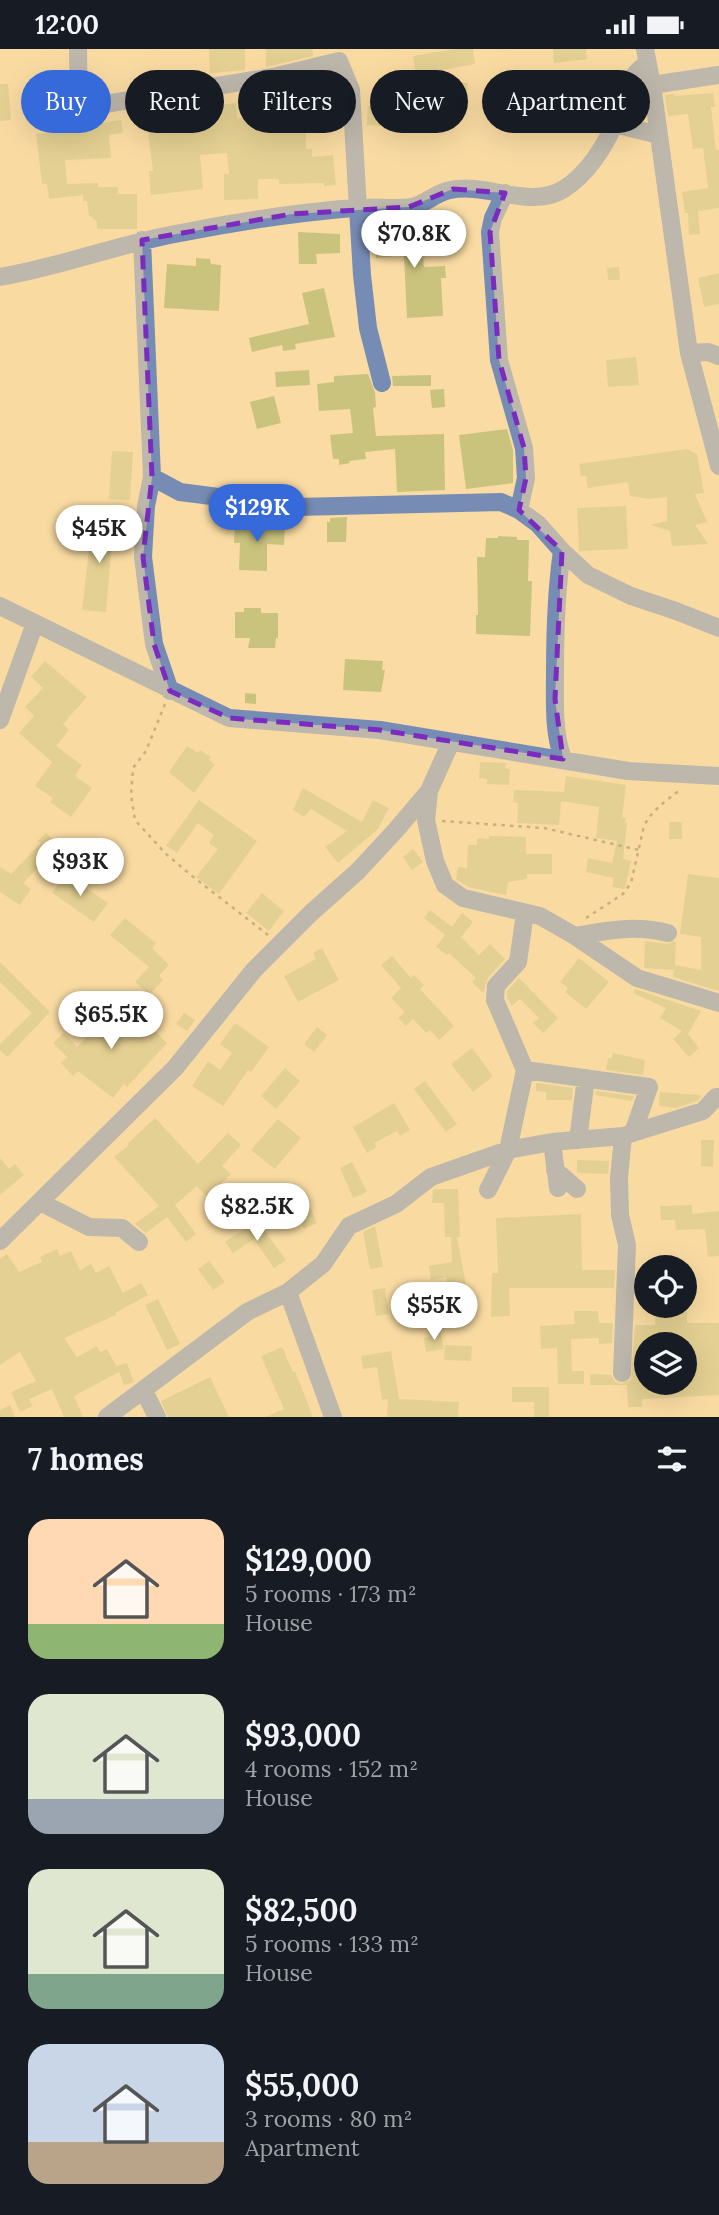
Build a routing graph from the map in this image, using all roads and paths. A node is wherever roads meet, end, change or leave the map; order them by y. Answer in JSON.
{"nodes":[{"id":1,"x":78,"y":49,"type":"edge"},
{"id":2,"x":646,"y":56,"type":"edge"},
{"id":3,"x":719,"y":75,"type":"edge"},
{"id":4,"x":652,"y":85,"type":"junction"},
{"id":5,"x":610,"y":133,"type":"edge"},
{"id":6,"x":650,"y":133,"type":"edge"},
{"id":7,"x":659,"y":135,"type":"junction"},
{"id":8,"x":505,"y":193,"type":"junction"},
{"id":9,"x":357,"y":207,"type":"junction"},
{"id":10,"x":142,"y":240,"type":"junction"},
{"id":11,"x":0,"y":277,"type":"edge"},
{"id":12,"x":690,"y":353,"type":"junction"},
{"id":13,"x":719,"y":356,"type":"edge"},
{"id":14,"x":382,"y":383,"type":"dead end"},
{"id":15,"x":719,"y":466,"type":"edge"},
{"id":16,"x":152,"y":477,"type":"junction"},
{"id":17,"x":519,"y":510,"type":"junction"},
{"id":18,"x":562,"y":551,"type":"junction"},
{"id":19,"x":0,"y":606,"type":"edge"},
{"id":20,"x":33,"y":622,"type":"junction"},
{"id":21,"x":719,"y":628,"type":"edge"},
{"id":22,"x":170,"y":691,"type":"junction"},
{"id":23,"x":0,"y":720,"type":"edge"},
{"id":24,"x":451,"y":742,"type":"junction"},
{"id":25,"x":563,"y":759,"type":"junction"},
{"id":26,"x":700,"y":776,"type":"junction"},
{"id":27,"x":719,"y":776,"type":"edge"},
{"id":28,"x":429,"y":791,"type":"junction"},
{"id":29,"x":426,"y":820,"type":"junction"},
{"id":30,"x":639,"y":851,"type":"junction"},
{"id":31,"x":525,"y":913,"type":"junction"},
{"id":32,"x":668,"y":933,"type":"dead end"},
{"id":33,"x":571,"y":934,"type":"junction"},
{"id":34,"x":279,"y":944,"type":"junction"},
{"id":35,"x":719,"y":1003,"type":"edge"},
{"id":36,"x":526,"y":1070,"type":"junction"},
{"id":37,"x":586,"y":1078,"type":"junction"},
{"id":38,"x":719,"y":1097,"type":"edge"},
{"id":39,"x":645,"y":1100,"type":"junction"},
{"id":40,"x":676,"y":1118,"type":"junction"},
{"id":41,"x":628,"y":1134,"type":"junction"},
{"id":42,"x":578,"y":1140,"type":"junction"},
{"id":43,"x":552,"y":1142,"type":"junction"},
{"id":44,"x":508,"y":1150,"type":"junction"},
{"id":45,"x":555,"y":1170,"type":"junction"},
{"id":46,"x":558,"y":1188,"type":"dead end"},
{"id":47,"x":577,"y":1189,"type":"dead end"},
{"id":48,"x":488,"y":1190,"type":"dead end"},
{"id":49,"x":40,"y":1202,"type":"junction"},
{"id":50,"x":0,"y":1241,"type":"edge"},
{"id":51,"x":139,"y":1242,"type":"dead end"},
{"id":52,"x":288,"y":1292,"type":"junction"},
{"id":53,"x":622,"y":1373,"type":"dead end"},
{"id":54,"x":144,"y":1391,"type":"junction"},
{"id":55,"x":107,"y":1417,"type":"edge"},
{"id":56,"x":157,"y":1417,"type":"edge"},
{"id":57,"x":334,"y":1417,"type":"edge"}],
"edges":[{"from":1,"to":9,"type":"street"},
{"from":2,"to":4,"type":"street"},
{"from":3,"to":4,"type":"street"},
{"from":4,"to":7,"type":"street"},
{"from":5,"to":8,"type":"street"},
{"from":6,"to":7,"type":"street"},
{"from":7,"to":12,"type":"street"},
{"from":8,"to":9,"type":"street"},
{"from":8,"to":17,"type":"street"},
{"from":9,"to":10,"type":"street"},
{"from":9,"to":14,"type":"street"},
{"from":10,"to":11,"type":"street"},
{"from":10,"to":16,"type":"street"},
{"from":12,"to":13,"type":"street"},
{"from":12,"to":15,"type":"street"},
{"from":16,"to":17,"type":"street"},
{"from":16,"to":22,"type":"street"},
{"from":17,"to":18,"type":"street"},
{"from":18,"to":21,"type":"street"},
{"from":18,"to":25,"type":"street"},
{"from":19,"to":20,"type":"street"},
{"from":20,"to":22,"type":"street"},
{"from":20,"to":23,"type":"street"},
{"from":22,"to":24,"type":"street"},
{"from":22,"to":34,"type":"path"},
{"from":24,"to":25,"type":"street"},
{"from":24,"to":28,"type":"street"},
{"from":25,"to":26,"type":"street"},
{"from":26,"to":27,"type":"street"},
{"from":26,"to":30,"type":"path"},
{"from":28,"to":29,"type":"street"},
{"from":28,"to":34,"type":"street"},
{"from":29,"to":30,"type":"path"},
{"from":29,"to":31,"type":"street"},
{"from":30,"to":33,"type":"path"},
{"from":31,"to":33,"type":"street"},
{"from":31,"to":36,"type":"street"},
{"from":32,"to":33,"type":"street"},
{"from":33,"to":35,"type":"street"},
{"from":34,"to":49,"type":"street"},
{"from":36,"to":37,"type":"street"},
{"from":36,"to":44,"type":"street"},
{"from":37,"to":39,"type":"street"},
{"from":37,"to":42,"type":"street"},
{"from":38,"to":40,"type":"street"},
{"from":39,"to":40,"type":"street"},
{"from":39,"to":41,"type":"street"},
{"from":40,"to":41,"type":"street"},
{"from":41,"to":42,"type":"street"},
{"from":41,"to":53,"type":"street"},
{"from":42,"to":43,"type":"street"},
{"from":43,"to":44,"type":"street"},
{"from":43,"to":45,"type":"street"},
{"from":44,"to":48,"type":"street"},
{"from":44,"to":52,"type":"street"},
{"from":45,"to":46,"type":"street"},
{"from":45,"to":47,"type":"street"},
{"from":49,"to":50,"type":"street"},
{"from":49,"to":51,"type":"street"},
{"from":52,"to":54,"type":"street"},
{"from":52,"to":57,"type":"street"},
{"from":54,"to":55,"type":"street"},
{"from":54,"to":56,"type":"street"}]}
